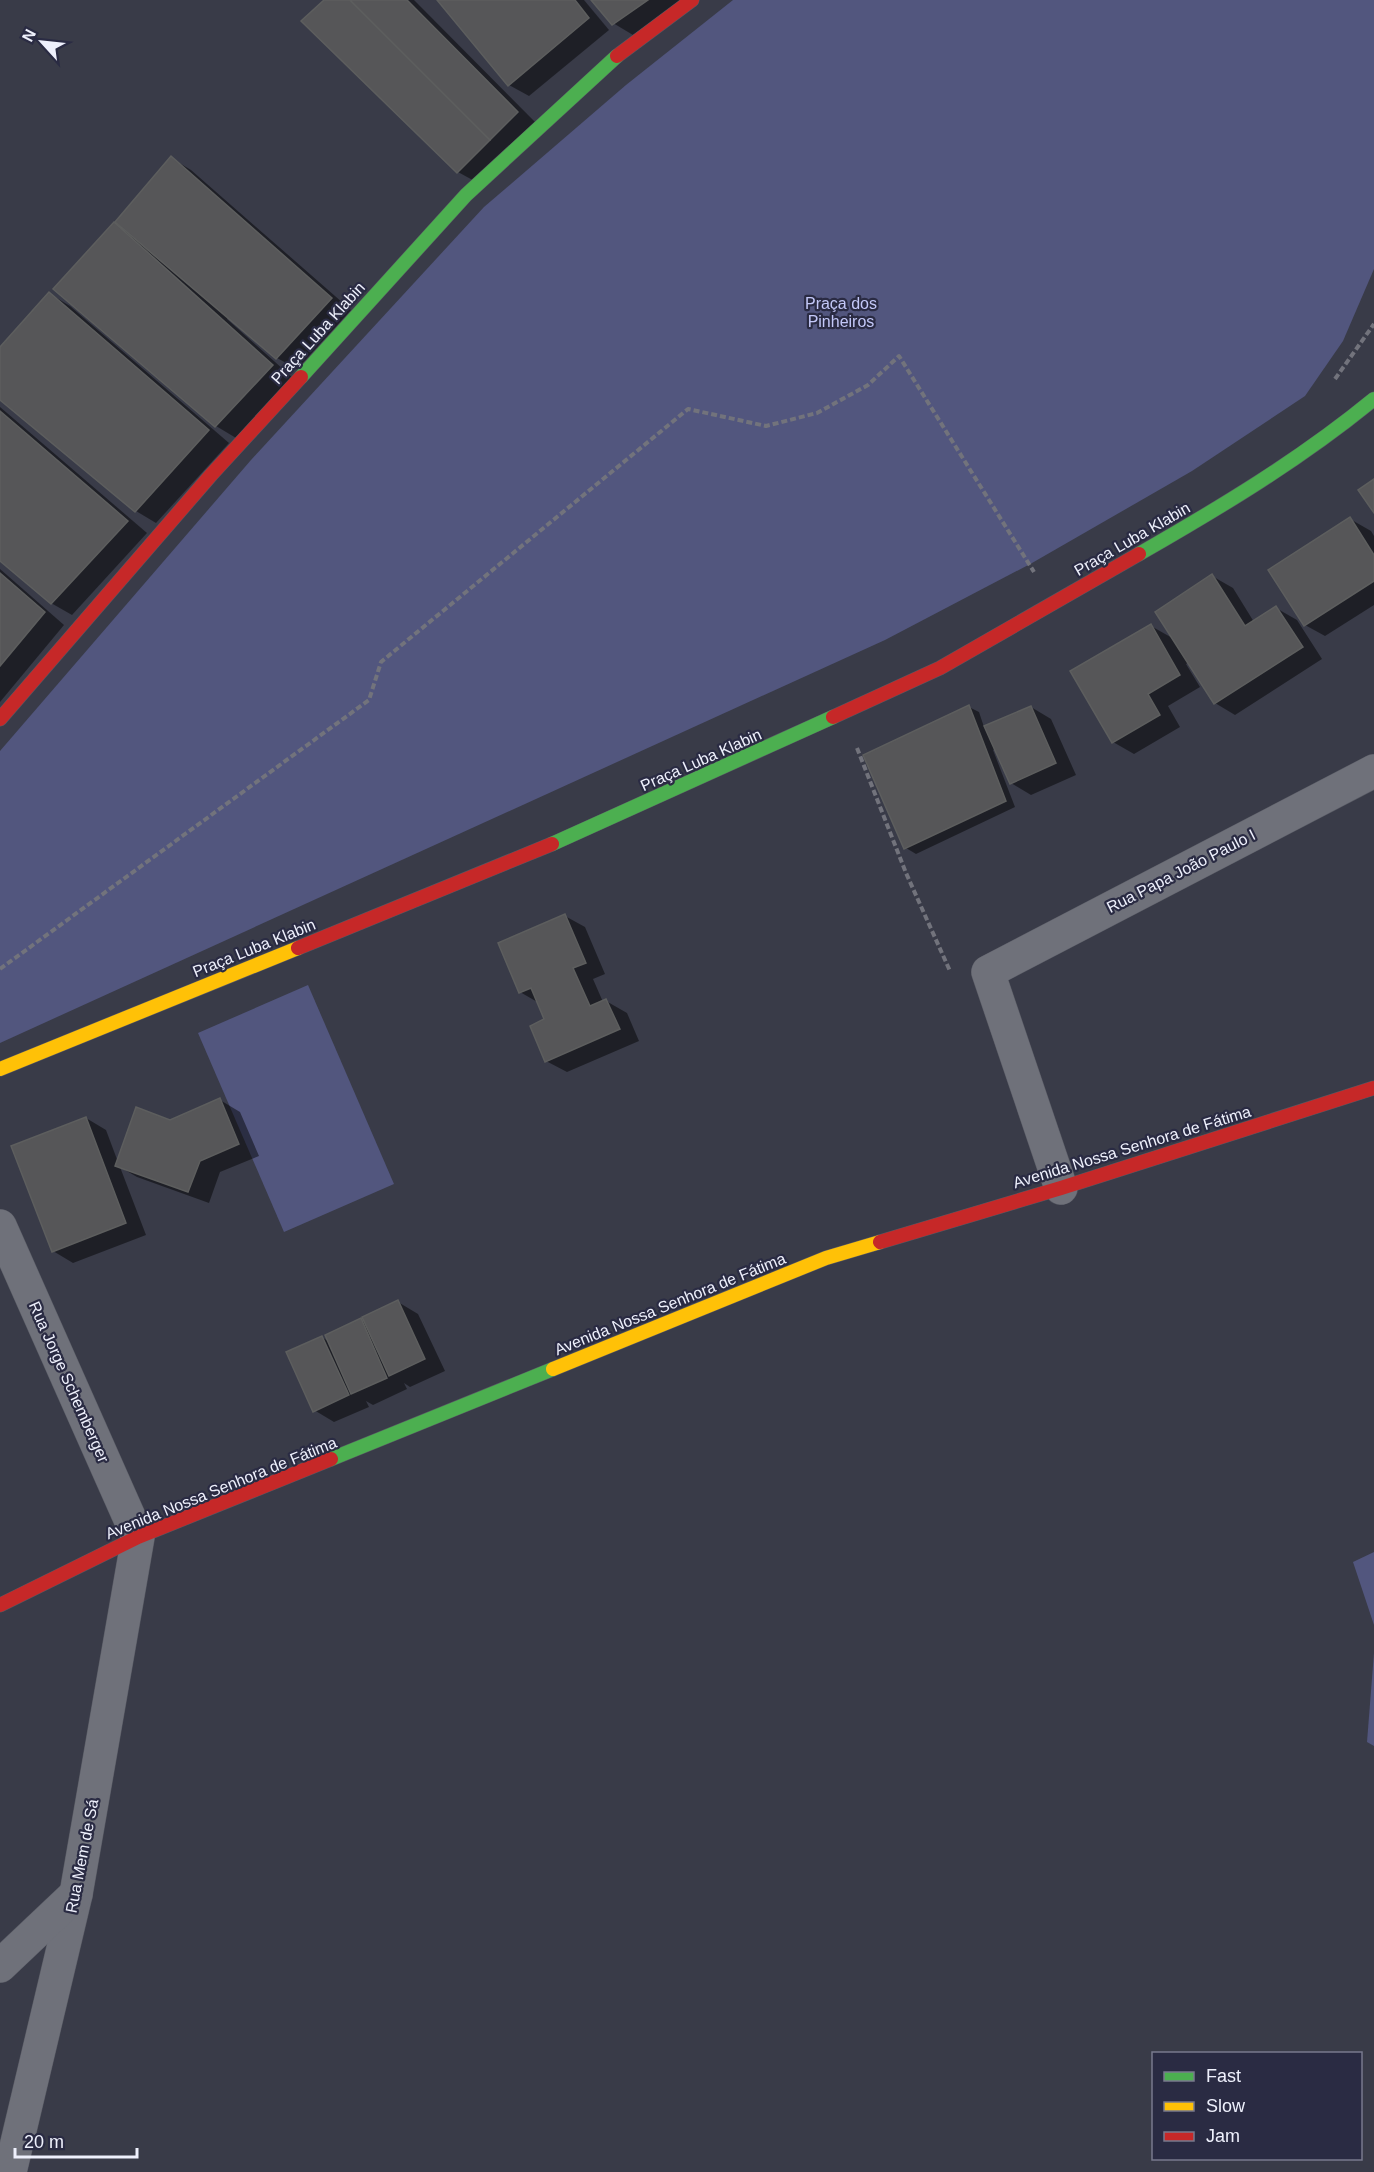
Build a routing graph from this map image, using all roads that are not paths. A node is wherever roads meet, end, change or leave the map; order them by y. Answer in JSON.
{"nodes":[{"id":1,"x":692,"y":0,"type":"edge"},
{"id":2,"x":1374,"y":399,"type":"edge"},
{"id":3,"x":0,"y":719,"type":"edge"},
{"id":4,"x":1374,"y":771,"type":"edge"},
{"id":5,"x":0,"y":1069,"type":"edge"},
{"id":6,"x":1374,"y":1088,"type":"edge"},
{"id":7,"x":1061,"y":1188,"type":"junction"},
{"id":8,"x":0,"y":1226,"type":"edge"},
{"id":9,"x":138,"y":1538,"type":"junction"},
{"id":10,"x":0,"y":1605,"type":"edge"},
{"id":11,"x":76,"y":1894,"type":"junction"},
{"id":12,"x":0,"y":1966,"type":"edge"},
{"id":13,"x":10,"y":2172,"type":"edge"}],
"edges":[{"from":1,"to":3,"type":"main road","name":"Praça Luba Klabin"},
{"from":2,"to":5,"type":"main road","name":"Praça Luba Klabin"},
{"from":4,"to":7,"type":"street","name":"Rua Papa João Paulo I"},
{"from":6,"to":7,"type":"main road","name":"Avenida Nossa Senhora de Fátima"},
{"from":7,"to":9,"type":"main road","name":"Avenida Nossa Senhora de Fátima"},
{"from":8,"to":9,"type":"street","name":"Rua Jorge Schemberger"},
{"from":9,"to":10,"type":"main road","name":"Avenida Nossa Senhora de Fátima"},
{"from":9,"to":11,"type":"street","name":"Rua Mem de Sá"},
{"from":11,"to":12,"type":"street"},
{"from":11,"to":13,"type":"street","name":"Rua Mem de Sá"}]}
